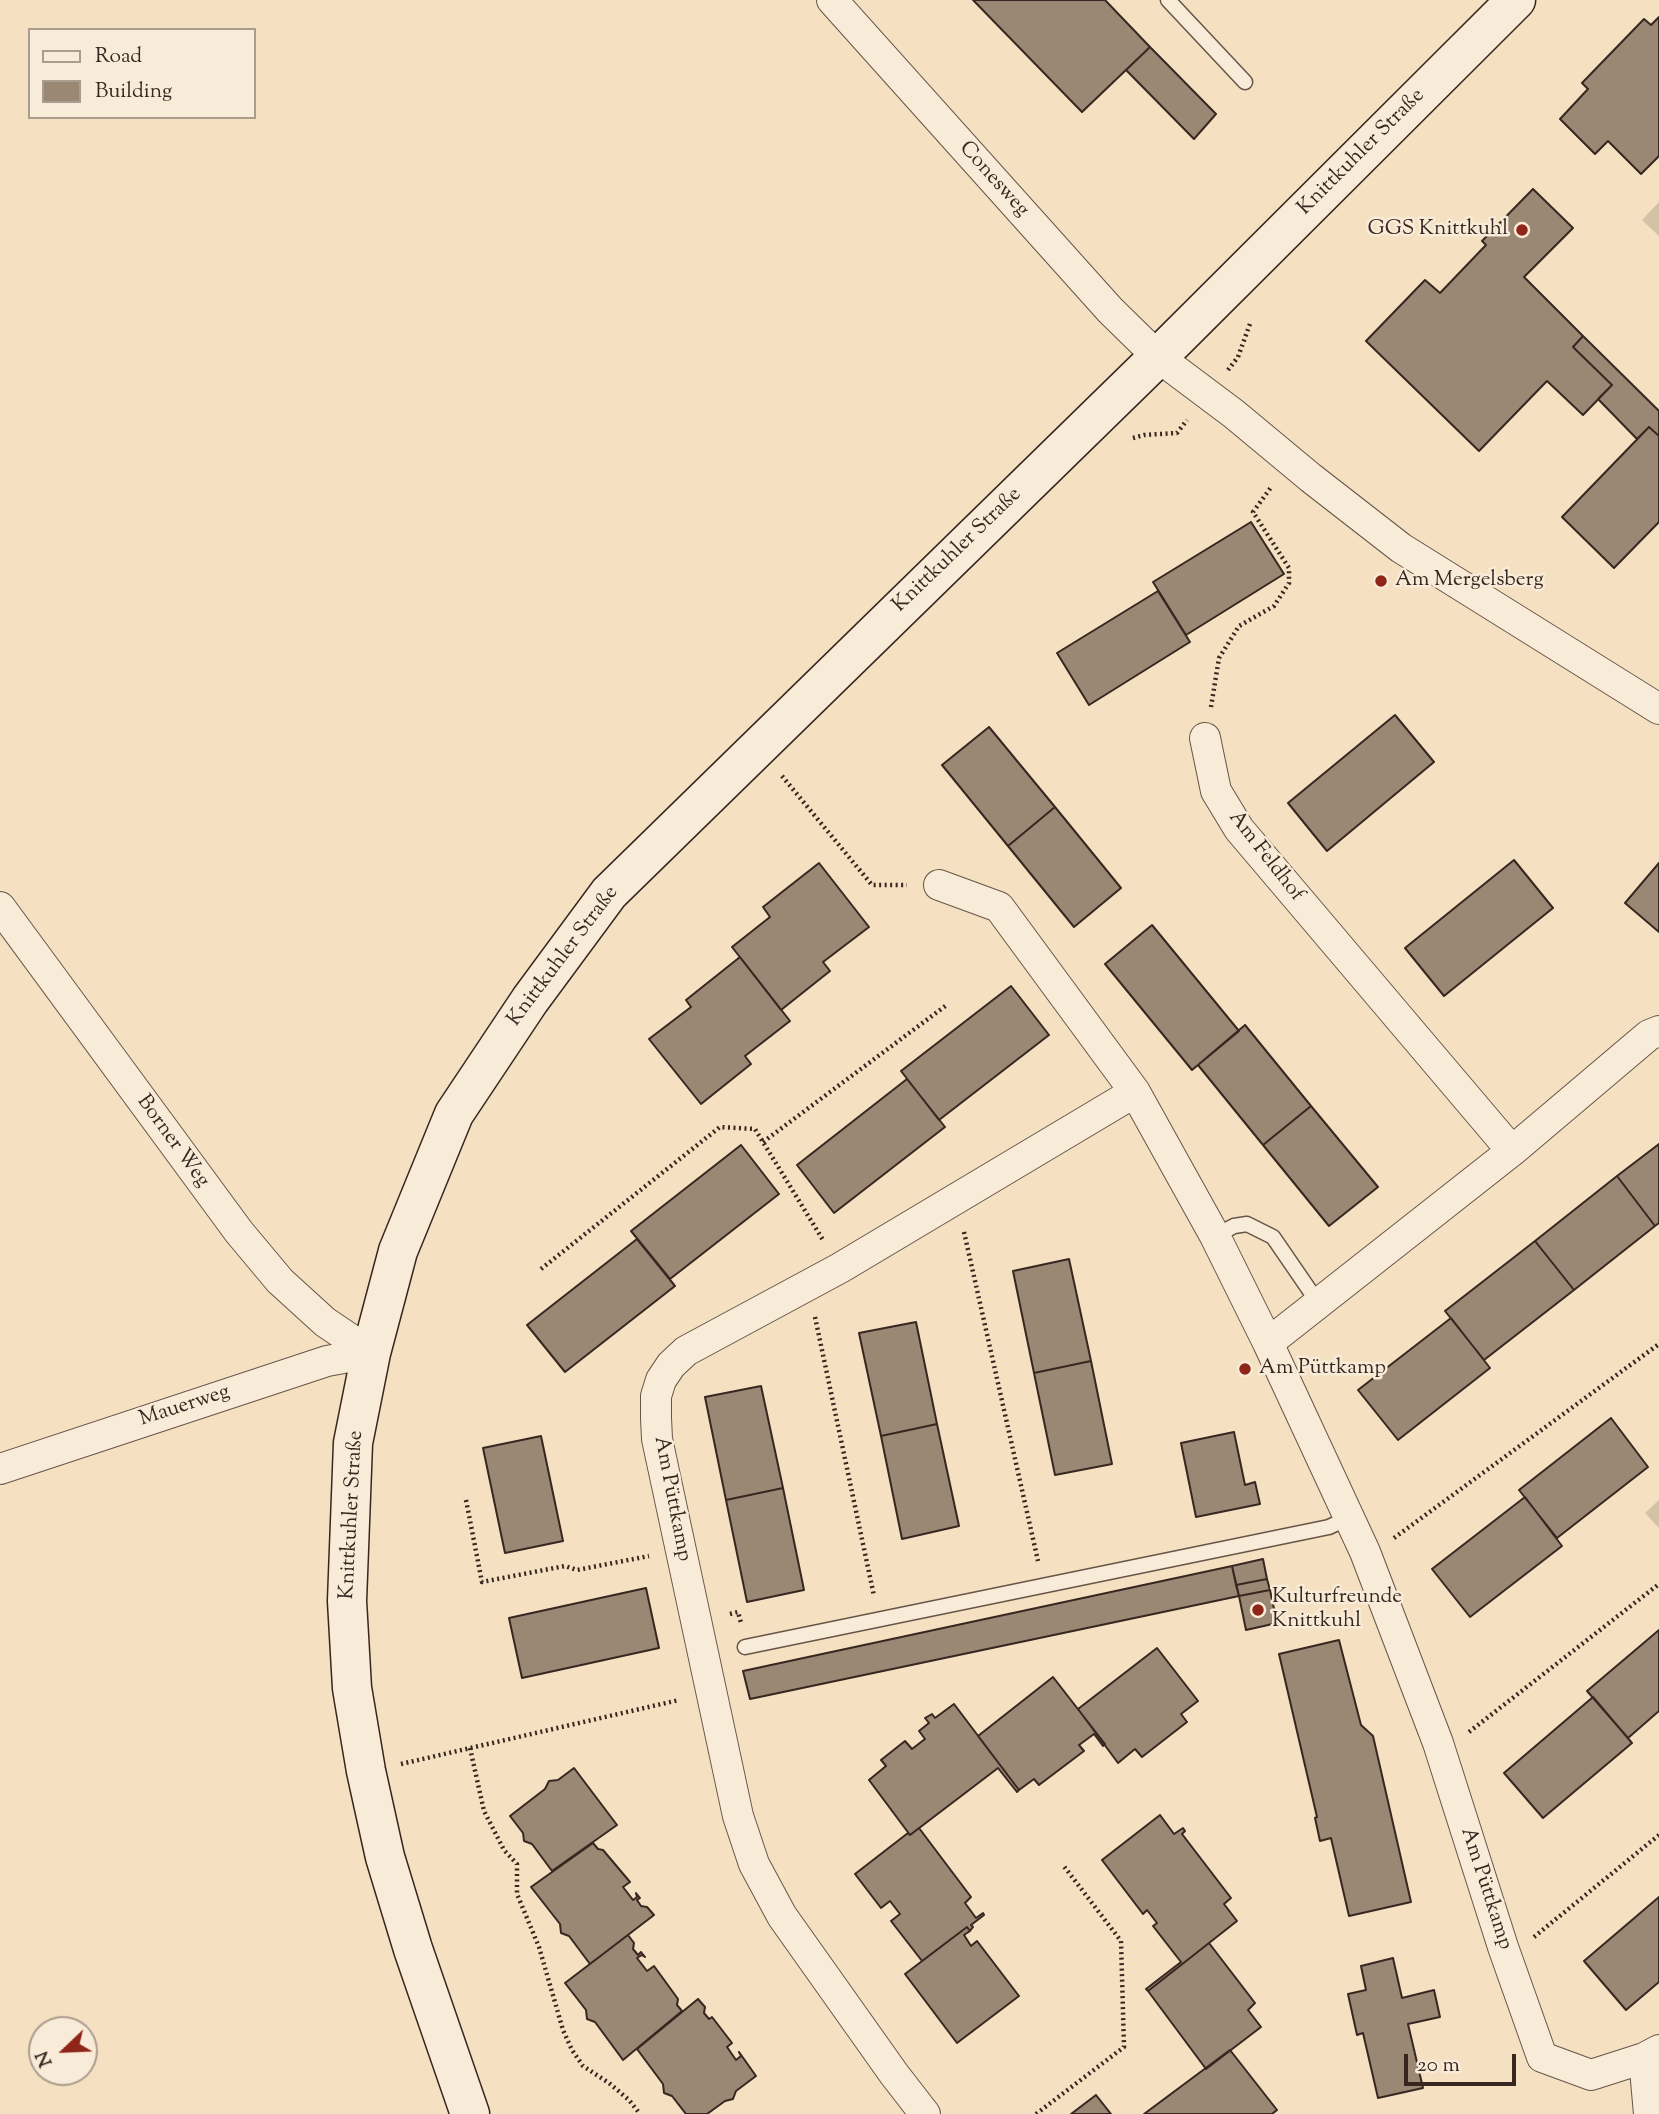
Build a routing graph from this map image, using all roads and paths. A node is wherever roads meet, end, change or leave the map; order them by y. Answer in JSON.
{"nodes":[{"id":1,"x":832,"y":0,"type":"edge"},
{"id":2,"x":1168,"y":0,"type":"edge"},
{"id":3,"x":1516,"y":0,"type":"edge"},
{"id":4,"x":1245,"y":82,"type":"dead end"},
{"id":5,"x":1253,"y":316,"type":"dead end"},
{"id":6,"x":1158,"y":357,"type":"junction"},
{"id":7,"x":1208,"y":395,"type":"junction"},
{"id":8,"x":1121,"y":441,"type":"dead end"},
{"id":9,"x":1290,"y":461,"type":"junction"},
{"id":10,"x":1659,"y":709,"type":"edge"},
{"id":11,"x":1205,"y":738,"type":"joint"},
{"id":12,"x":797,"y":794,"type":"dead end"},
{"id":13,"x":939,"y":885,"type":"joint"},
{"id":14,"x":0,"y":907,"type":"edge"},
{"id":15,"x":948,"y":1004,"type":"dead end"},
{"id":16,"x":1659,"y":1031,"type":"edge"},
{"id":17,"x":1135,"y":1092,"type":"junction"},
{"id":18,"x":763,"y":1142,"type":"junction"},
{"id":19,"x":1512,"y":1151,"type":"junction"},
{"id":20,"x":951,"y":1202,"type":"junction"},
{"id":21,"x":1215,"y":1236,"type":"junction"},
{"id":22,"x":839,"y":1268,"type":"junction"},
{"id":23,"x":541,"y":1269,"type":"dead end"},
{"id":24,"x":805,"y":1286,"type":"junction"},
{"id":25,"x":1319,"y":1304,"type":"junction"},
{"id":26,"x":1268,"y":1343,"type":"junction"},
{"id":27,"x":1659,"y":1344,"type":"edge"},
{"id":28,"x":371,"y":1353,"type":"junction"},
{"id":29,"x":0,"y":1469,"type":"edge"},
{"id":30,"x":466,"y":1500,"type":"dead end"},
{"id":31,"x":1350,"y":1517,"type":"junction"},
{"id":32,"x":681,"y":1550,"type":"junction"},
{"id":33,"x":1365,"y":1552,"type":"junction"},
{"id":34,"x":1659,"y":1584,"type":"edge"},
{"id":35,"x":1043,"y":1586,"type":"junction"},
{"id":36,"x":721,"y":1616,"type":"dead end"},
{"id":37,"x":879,"y":1620,"type":"junction"},
{"id":38,"x":741,"y":1624,"type":"dead end"},
{"id":39,"x":746,"y":1647,"type":"dead end"},
{"id":40,"x":710,"y":1692,"type":"junction"},
{"id":41,"x":1438,"y":1743,"type":"junction"},
{"id":42,"x":470,"y":1748,"type":"junction"},
{"id":43,"x":366,"y":1771,"type":"junction"},
{"id":44,"x":1659,"y":1835,"type":"edge"},
{"id":45,"x":1063,"y":1865,"type":"dead end"},
{"id":46,"x":1503,"y":1947,"type":"junction"},
{"id":47,"x":1651,"y":2054,"type":"edge"},
{"id":48,"x":470,"y":2114,"type":"edge"},
{"id":49,"x":640,"y":2114,"type":"edge"},
{"id":50,"x":926,"y":2114,"type":"edge"},
{"id":51,"x":1036,"y":2114,"type":"edge"},
{"id":52,"x":1650,"y":2114,"type":"edge"}],
"edges":[{"from":1,"to":6,"type":"street","name":"Conesweg"},
{"from":2,"to":4,"type":"lane"},
{"from":3,"to":6,"type":"street","name":"Knittkuhler Straße"},
{"from":5,"to":7,"type":"path"},
{"from":6,"to":7,"type":"street"},
{"from":6,"to":28,"type":"street","name":"Knittkuhler Straße"},
{"from":7,"to":8,"type":"path"},
{"from":7,"to":9,"type":"street"},
{"from":9,"to":10,"type":"street"},
{"from":9,"to":11,"type":"path"},
{"from":11,"to":19,"type":"street","name":"Am Feldhof"},
{"from":12,"to":13,"type":"path"},
{"from":13,"to":17,"type":"street","name":"Am Püttkamp"},
{"from":14,"to":28,"type":"street","name":"Borner Weg"},
{"from":15,"to":18,"type":"path"},
{"from":16,"to":19,"type":"street"},
{"from":17,"to":20,"type":"street","name":"Am Püttkamp"},
{"from":17,"to":21,"type":"street","name":"Am Püttkamp"},
{"from":18,"to":22,"type":"path"},
{"from":18,"to":23,"type":"path"},
{"from":19,"to":25,"type":"street"},
{"from":20,"to":22,"type":"street","name":"Am Püttkamp"},
{"from":20,"to":35,"type":"path"},
{"from":21,"to":25,"type":"lane"},
{"from":21,"to":26,"type":"street","name":"Am Püttkamp"},
{"from":22,"to":24,"type":"street","name":"Am Püttkamp"},
{"from":24,"to":32,"type":"street","name":"Am Püttkamp"},
{"from":24,"to":37,"type":"path"},
{"from":25,"to":26,"type":"street"},
{"from":26,"to":31,"type":"street","name":"Am Püttkamp"},
{"from":27,"to":33,"type":"path"},
{"from":28,"to":29,"type":"street","name":"Mauerweg"},
{"from":28,"to":43,"type":"street","name":"Knittkuhler Straße"},
{"from":30,"to":32,"type":"path"},
{"from":31,"to":33,"type":"street","name":"Am Püttkamp"},
{"from":31,"to":35,"type":"lane"},
{"from":32,"to":40,"type":"street","name":"Am Püttkamp"},
{"from":33,"to":41,"type":"street","name":"Am Püttkamp"},
{"from":34,"to":41,"type":"path"},
{"from":35,"to":37,"type":"lane"},
{"from":36,"to":38,"type":"path"},
{"from":37,"to":39,"type":"lane"},
{"from":40,"to":42,"type":"path"},
{"from":40,"to":50,"type":"street","name":"Am Püttkamp"},
{"from":41,"to":46,"type":"street","name":"Am Püttkamp"},
{"from":42,"to":43,"type":"path"},
{"from":42,"to":49,"type":"path"},
{"from":43,"to":48,"type":"street","name":"Knittkuhler Straße"},
{"from":44,"to":46,"type":"path"},
{"from":45,"to":51,"type":"path"},
{"from":46,"to":47,"type":"street","name":"Am Püttkamp"},
{"from":47,"to":52,"type":"street"}]}
